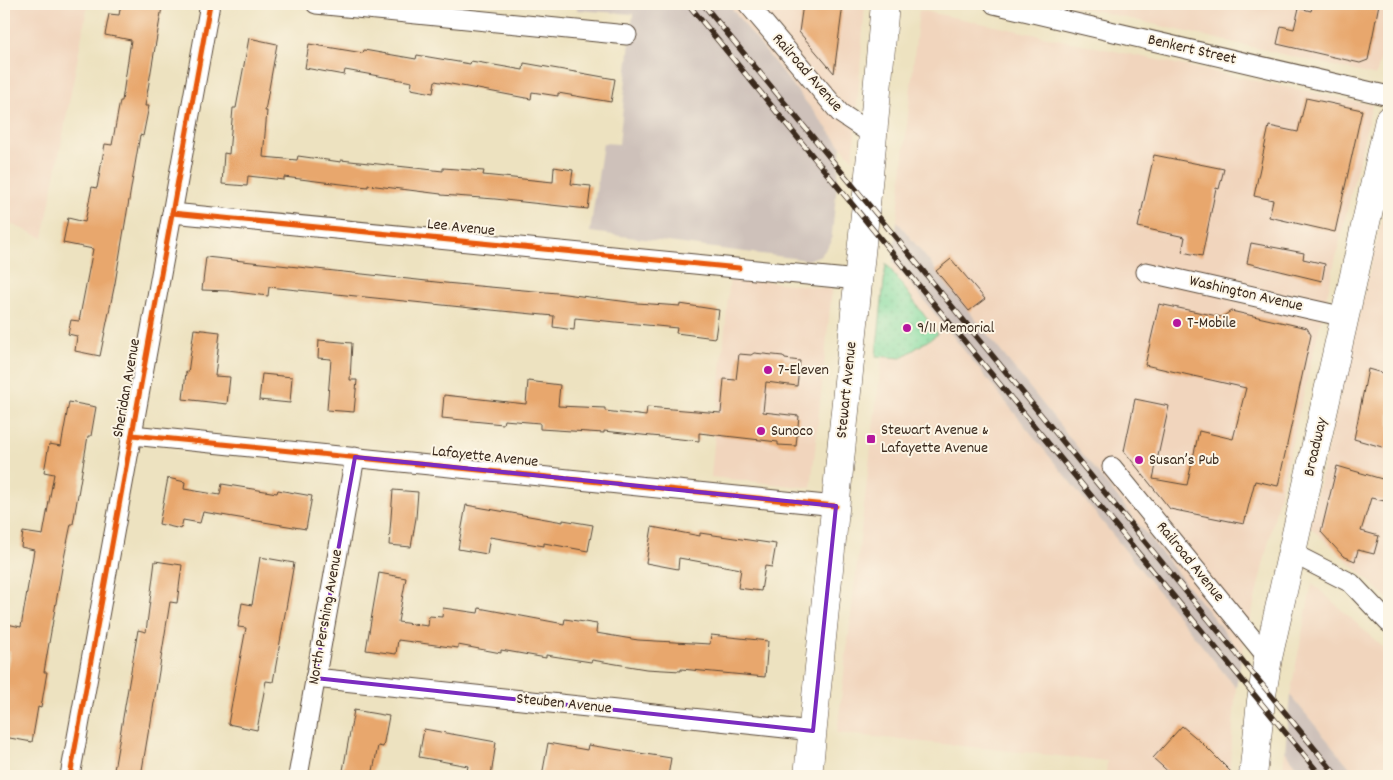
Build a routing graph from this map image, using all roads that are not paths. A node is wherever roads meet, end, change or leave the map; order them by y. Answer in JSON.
{"nodes":[{"id":1,"x":210,"y":4,"type":"edge"},
{"id":2,"x":316,"y":4,"type":"edge"},
{"id":3,"x":748,"y":4,"type":"edge"},
{"id":4,"x":885,"y":4,"type":"edge"},
{"id":5,"x":994,"y":4,"type":"edge"},
{"id":6,"x":627,"y":35,"type":"dead end"},
{"id":7,"x":1389,"y":96,"type":"edge"},
{"id":8,"x":1389,"y":120,"type":"edge"},
{"id":9,"x":873,"y":135,"type":"junction"},
{"id":10,"x":172,"y":212,"type":"junction"},
{"id":11,"x":1146,"y":272,"type":"dead end"},
{"id":12,"x":858,"y":280,"type":"junction"},
{"id":13,"x":1346,"y":317,"type":"junction"},
{"id":14,"x":132,"y":435,"type":"junction"},
{"id":15,"x":355,"y":457,"type":"junction"},
{"id":16,"x":1112,"y":467,"type":"dead end"},
{"id":17,"x":836,"y":506,"type":"junction"},
{"id":18,"x":1292,"y":553,"type":"junction"},
{"id":19,"x":1389,"y":622,"type":"edge"},
{"id":20,"x":1268,"y":658,"type":"junction"},
{"id":21,"x":315,"y":678,"type":"junction"},
{"id":22,"x":813,"y":731,"type":"junction"},
{"id":23,"x":70,"y":776,"type":"edge"},
{"id":24,"x":298,"y":776,"type":"edge"},
{"id":25,"x":808,"y":776,"type":"edge"},
{"id":26,"x":1253,"y":776,"type":"edge"}],
"edges":[{"from":1,"to":10,"type":"street","name":"Sheridan Avenue"},
{"from":2,"to":6,"type":"street"},
{"from":3,"to":9,"type":"street","name":"Railroad Avenue"},
{"from":4,"to":9,"type":"main road","name":"Stewart Avenue"},
{"from":5,"to":7,"type":"street","name":"Benkert Street"},
{"from":8,"to":13,"type":"main road","name":"Broadway"},
{"from":9,"to":12,"type":"main road","name":"Stewart Avenue"},
{"from":10,"to":12,"type":"street","name":"Lee Avenue"},
{"from":10,"to":14,"type":"street","name":"Sheridan Avenue"},
{"from":11,"to":13,"type":"street","name":"Washington Avenue"},
{"from":12,"to":17,"type":"main road","name":"Stewart Avenue"},
{"from":13,"to":18,"type":"main road","name":"Broadway"},
{"from":14,"to":15,"type":"street","name":"Lafayette Avenue"},
{"from":14,"to":23,"type":"street","name":"Sheridan Avenue"},
{"from":15,"to":17,"type":"street","name":"Lafayette Avenue"},
{"from":15,"to":21,"type":"street","name":"North Pershing Avenue"},
{"from":16,"to":20,"type":"street","name":"Railroad Avenue"},
{"from":17,"to":22,"type":"main road","name":"Stewart Avenue"},
{"from":18,"to":19,"type":"street"},
{"from":18,"to":20,"type":"main road","name":"Broadway"},
{"from":20,"to":26,"type":"main road","name":"Broadway"},
{"from":21,"to":22,"type":"street","name":"Steuben Avenue"},
{"from":21,"to":24,"type":"street","name":"North Pershing Avenue"},
{"from":22,"to":25,"type":"main road","name":"Stewart Avenue"}]}
